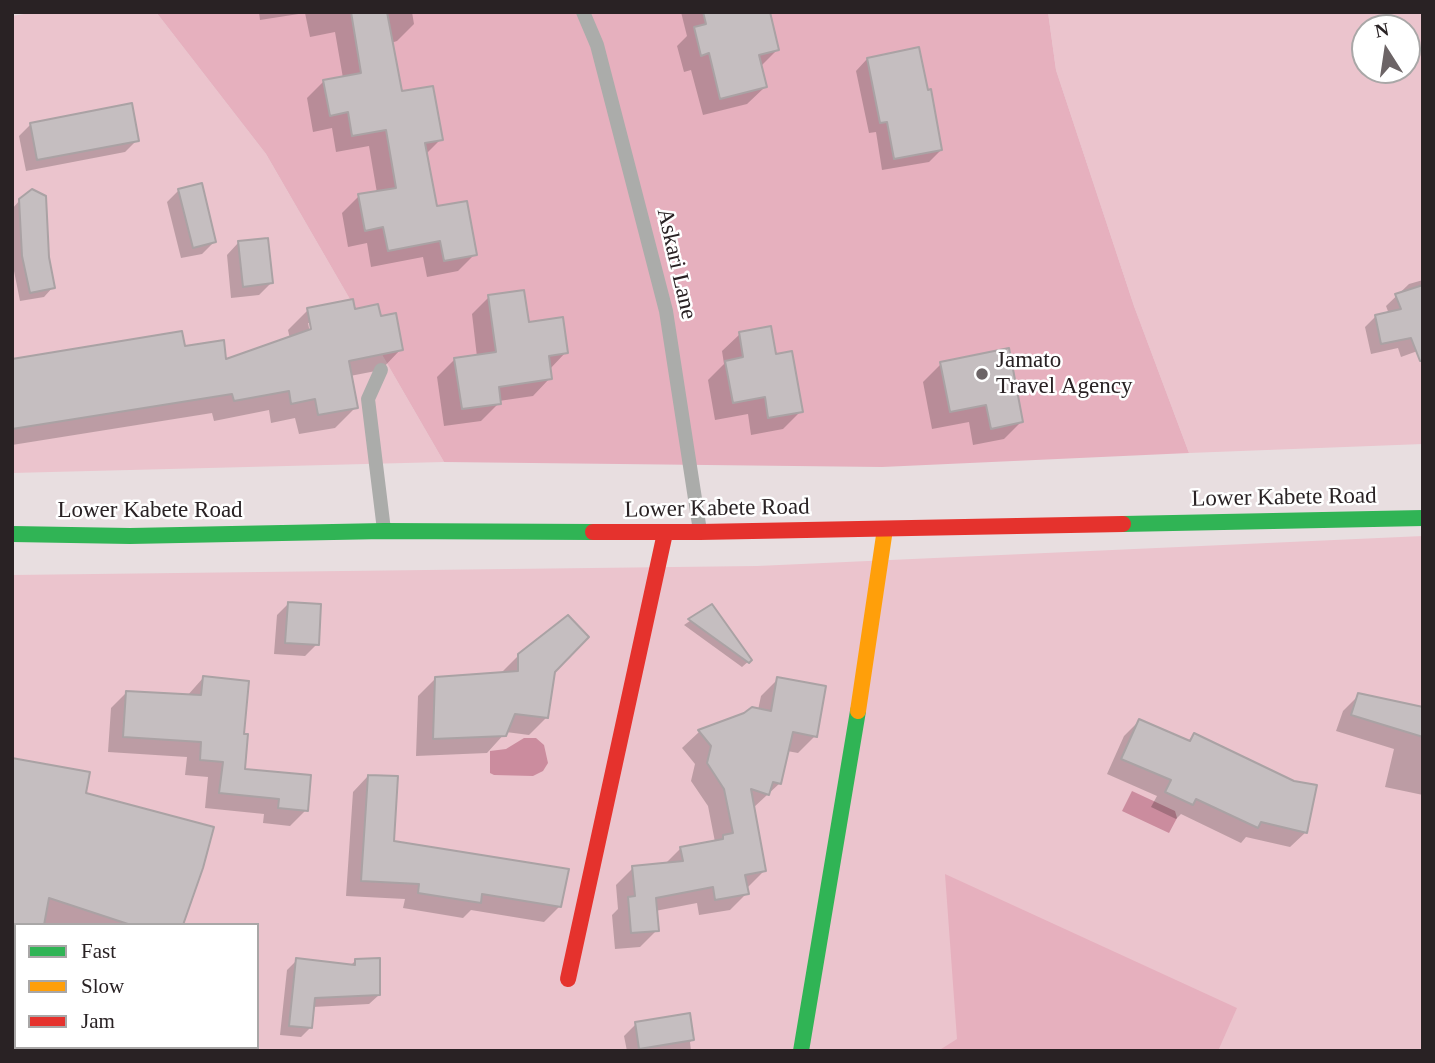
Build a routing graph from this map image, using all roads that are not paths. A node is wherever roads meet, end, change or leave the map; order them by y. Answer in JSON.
{"nodes":[{"id":1,"x":583,"y":12,"type":"edge"},
{"id":2,"x":382,"y":369,"type":"dead end"},
{"id":3,"x":1423,"y":518,"type":"edge"},
{"id":4,"x":885,"y":528,"type":"junction"},
{"id":5,"x":384,"y":531,"type":"junction"},
{"id":6,"x":700,"y":532,"type":"junction"},
{"id":7,"x":665,"y":533,"type":"junction"},
{"id":8,"x":12,"y":534,"type":"edge"},
{"id":9,"x":568,"y":979,"type":"dead end"},
{"id":10,"x":800,"y":1051,"type":"edge"}],
"edges":[{"from":1,"to":6,"type":"lane","name":"Askari Lane"},
{"from":2,"to":5,"type":"lane"},
{"from":3,"to":4,"type":"main road","name":"Lower Kabete Road"},
{"from":4,"to":6,"type":"main road","name":"Lower Kabete Road"},
{"from":4,"to":10,"type":"main road"},
{"from":5,"to":7,"type":"main road","name":"Lower Kabete Road"},
{"from":5,"to":8,"type":"main road","name":"Lower Kabete Road"},
{"from":6,"to":7,"type":"main road","name":"Lower Kabete Road"},
{"from":7,"to":9,"type":"main road"}]}
